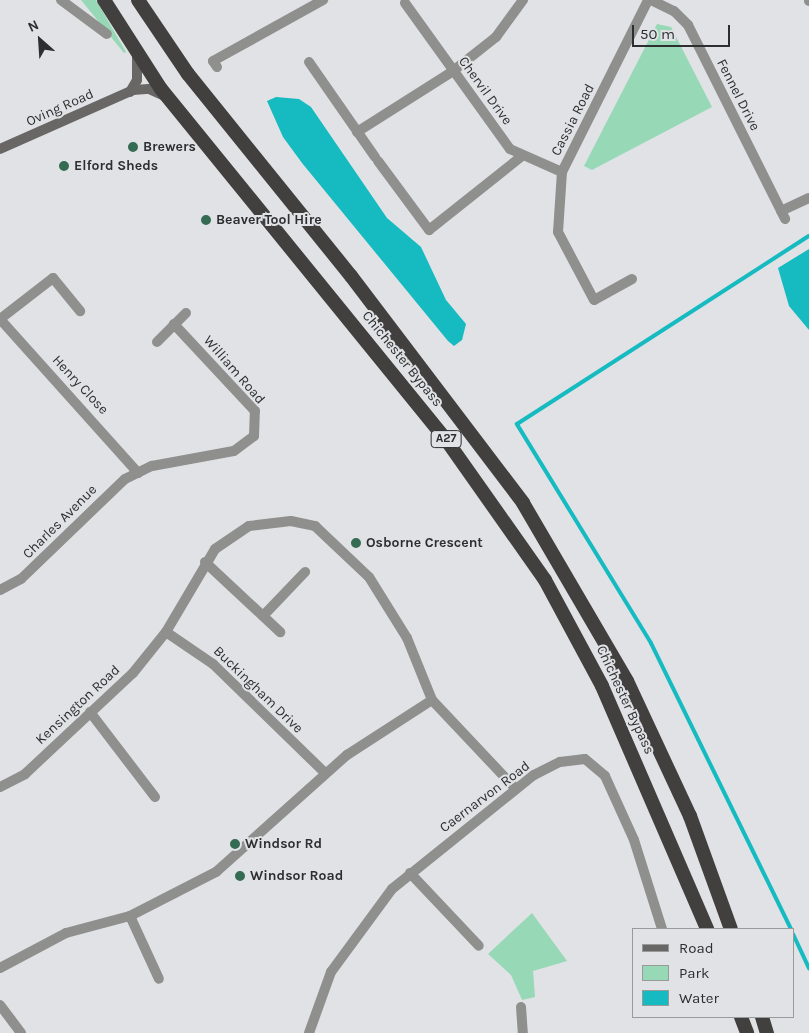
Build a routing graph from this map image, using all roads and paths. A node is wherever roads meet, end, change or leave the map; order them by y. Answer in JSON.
{"nodes":[{"id":1,"x":62,"y":0,"type":"edge"},
{"id":2,"x":104,"y":0,"type":"edge"},
{"id":3,"x":138,"y":0,"type":"edge"},
{"id":4,"x":323,"y":0,"type":"edge"},
{"id":5,"x":523,"y":0,"type":"edge"},
{"id":6,"x":649,"y":0,"type":"edge"},
{"id":7,"x":405,"y":3,"type":"dead end"},
{"id":8,"x":107,"y":34,"type":"dead end"},
{"id":9,"x":137,"y":53,"type":"junction"},
{"id":10,"x":309,"y":62,"type":"dead end"},
{"id":11,"x":218,"y":67,"type":"dead end"},
{"id":12,"x":453,"y":72,"type":"junction"},
{"id":13,"x":130,"y":92,"type":"junction"},
{"id":14,"x":168,"y":97,"type":"junction"},
{"id":15,"x":357,"y":132,"type":"junction"},
{"id":16,"x":0,"y":149,"type":"edge"},
{"id":17,"x":522,"y":156,"type":"junction"},
{"id":18,"x":562,"y":172,"type":"junction"},
{"id":19,"x":809,"y":198,"type":"edge"},
{"id":20,"x":632,"y":279,"type":"dead end"},
{"id":21,"x":80,"y":311,"type":"dead end"},
{"id":22,"x":186,"y":313,"type":"dead end"},
{"id":23,"x":0,"y":319,"type":"edge"},
{"id":24,"x":174,"y":324,"type":"junction"},
{"id":25,"x":157,"y":342,"type":"dead end"},
{"id":26,"x":138,"y":472,"type":"junction"},
{"id":27,"x":205,"y":562,"type":"junction"},
{"id":28,"x":305,"y":572,"type":"dead end"},
{"id":29,"x":0,"y":590,"type":"edge"},
{"id":30,"x":264,"y":616,"type":"junction"},
{"id":31,"x":166,"y":632,"type":"junction"},
{"id":32,"x":280,"y":632,"type":"dead end"},
{"id":33,"x":432,"y":700,"type":"junction"},
{"id":34,"x":90,"y":712,"type":"junction"},
{"id":35,"x":326,"y":773,"type":"junction"},
{"id":36,"x":0,"y":787,"type":"edge"},
{"id":37,"x":516,"y":789,"type":"junction"},
{"id":38,"x":155,"y":797,"type":"dead end"},
{"id":39,"x":410,"y":873,"type":"junction"},
{"id":40,"x":130,"y":916,"type":"junction"},
{"id":41,"x":662,"y":928,"type":"edge"},
{"id":42,"x":706,"y":928,"type":"edge"},
{"id":43,"x":731,"y":928,"type":"edge"},
{"id":44,"x":479,"y":946,"type":"dead end"},
{"id":45,"x":0,"y":968,"type":"edge"},
{"id":46,"x":159,"y":980,"type":"dead end"},
{"id":47,"x":0,"y":1005,"type":"edge"},
{"id":48,"x":521,"y":1007,"type":"dead end"},
{"id":49,"x":741,"y":1018,"type":"edge"},
{"id":50,"x":762,"y":1018,"type":"edge"},
{"id":51,"x":21,"y":1033,"type":"edge"},
{"id":52,"x":309,"y":1033,"type":"edge"},
{"id":53,"x":523,"y":1033,"type":"edge"},
{"id":54,"x":747,"y":1033,"type":"edge"},
{"id":55,"x":768,"y":1033,"type":"edge"}],
"edges":[{"from":1,"to":8,"type":"street"},
{"from":2,"to":9,"type":"highway","name":"Chichester Bypass","number":"A27"},
{"from":3,"to":43,"type":"highway","name":"Chichester Bypass","number":"A27"},
{"from":4,"to":11,"type":"street"},
{"from":5,"to":12,"type":"street"},
{"from":6,"to":18,"type":"street","name":"Cassia Road"},
{"from":6,"to":19,"type":"street","name":"Fennel Drive"},
{"from":7,"to":12,"type":"street","name":"Chervil Drive"},
{"from":9,"to":13,"type":"main road"},
{"from":9,"to":14,"type":"highway","name":"Chichester Bypass","number":"A27"},
{"from":10,"to":15,"type":"street"},
{"from":12,"to":15,"type":"street"},
{"from":12,"to":17,"type":"street","name":"Chervil Drive"},
{"from":13,"to":14,"type":"main road","name":"Oving Road"},
{"from":13,"to":16,"type":"main road","name":"Oving Road"},
{"from":14,"to":42,"type":"highway","name":"Chichester Bypass","number":"A27"},
{"from":15,"to":17,"type":"street"},
{"from":17,"to":18,"type":"street","name":"Chervil Drive"},
{"from":18,"to":20,"type":"street","name":"Cassia Road"},
{"from":21,"to":23,"type":"street","name":"Henry Close"},
{"from":22,"to":24,"type":"street"},
{"from":23,"to":26,"type":"street","name":"Henry Close"},
{"from":24,"to":25,"type":"street"},
{"from":24,"to":26,"type":"street","name":"William Road"},
{"from":26,"to":29,"type":"street","name":"Charles Avenue"},
{"from":27,"to":30,"type":"street"},
{"from":27,"to":31,"type":"street"},
{"from":27,"to":33,"type":"street"},
{"from":28,"to":30,"type":"street"},
{"from":30,"to":32,"type":"street"},
{"from":31,"to":34,"type":"street","name":"Kensington Road"},
{"from":31,"to":35,"type":"street","name":"Buckingham Drive"},
{"from":33,"to":35,"type":"street"},
{"from":33,"to":37,"type":"street"},
{"from":34,"to":36,"type":"street","name":"Kensington Road"},
{"from":34,"to":38,"type":"street"},
{"from":35,"to":40,"type":"street"},
{"from":37,"to":39,"type":"street","name":"Caernarvon Road"},
{"from":37,"to":41,"type":"street","name":"Caernarvon Road"},
{"from":39,"to":44,"type":"street"},
{"from":39,"to":52,"type":"street","name":"Caernarvon Road"},
{"from":40,"to":45,"type":"street"},
{"from":40,"to":46,"type":"street"},
{"from":47,"to":51,"type":"street"},
{"from":48,"to":53,"type":"street"},
{"from":49,"to":54,"type":"highway"},
{"from":50,"to":55,"type":"highway"}]}
